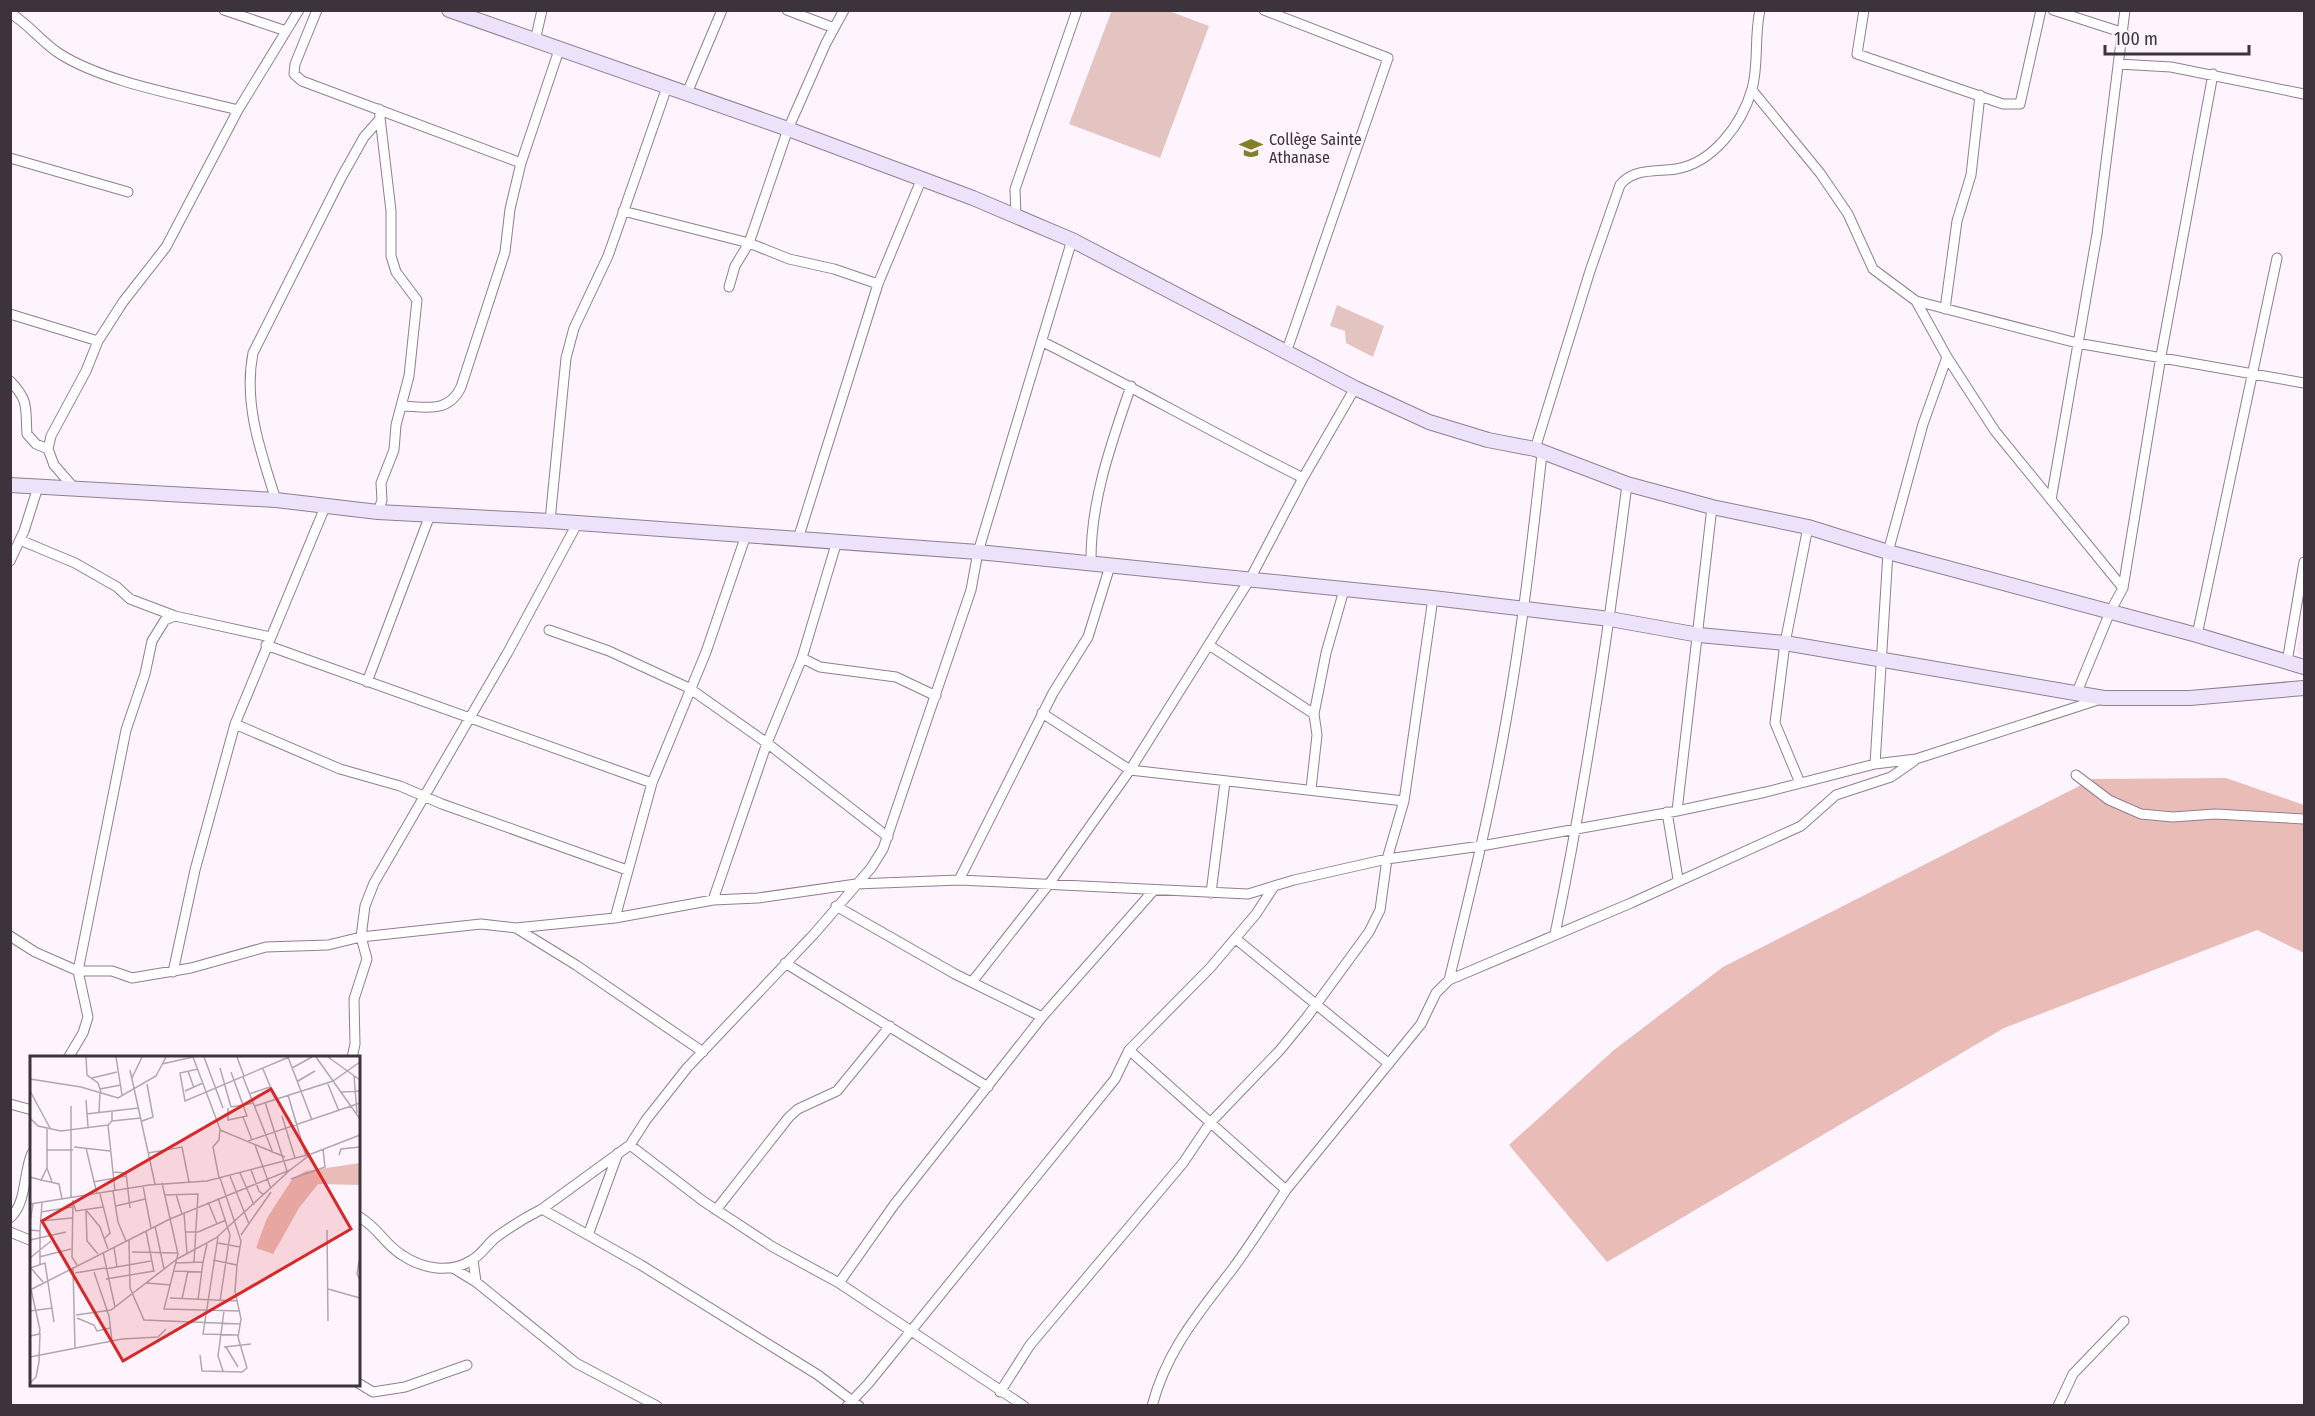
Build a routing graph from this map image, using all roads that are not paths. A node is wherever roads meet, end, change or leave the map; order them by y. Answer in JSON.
{"nodes":[{"id":1,"x":224,"y":10,"type":"edge"},
{"id":2,"x":299,"y":10,"type":"edge"},
{"id":3,"x":317,"y":10,"type":"edge"},
{"id":4,"x":449,"y":10,"type":"edge"},
{"id":5,"x":542,"y":10,"type":"edge"},
{"id":6,"x":722,"y":10,"type":"edge"},
{"id":7,"x":787,"y":10,"type":"edge"},
{"id":8,"x":844,"y":10,"type":"edge"},
{"id":9,"x":1077,"y":10,"type":"edge"},
{"id":10,"x":1264,"y":10,"type":"edge"},
{"id":11,"x":1760,"y":10,"type":"edge"},
{"id":12,"x":1864,"y":10,"type":"edge"},
{"id":13,"x":2041,"y":10,"type":"edge"},
{"id":14,"x":2053,"y":10,"type":"edge"},
{"id":15,"x":2125,"y":10,"type":"edge"},
{"id":16,"x":10,"y":13,"type":"edge"},
{"id":17,"x":834,"y":28,"type":"junction"},
{"id":18,"x":286,"y":31,"type":"junction"},
{"id":19,"x":2124,"y":33,"type":"junction"},
{"id":20,"x":535,"y":41,"type":"junction"},
{"id":21,"x":559,"y":50,"type":"junction"},
{"id":22,"x":2118,"y":64,"type":"junction"},
{"id":23,"x":2213,"y":74,"type":"junction"},
{"id":24,"x":667,"y":87,"type":"junction"},
{"id":25,"x":1752,"y":90,"type":"junction"},
{"id":26,"x":687,"y":93,"type":"junction"},
{"id":27,"x":2304,"y":94,"type":"edge"},
{"id":28,"x":1980,"y":95,"type":"junction"},
{"id":29,"x":237,"y":110,"type":"junction"},
{"id":30,"x":380,"y":114,"type":"junction"},
{"id":31,"x":788,"y":129,"type":"junction"},
{"id":32,"x":10,"y":158,"type":"edge"},
{"id":33,"x":521,"y":163,"type":"junction"},
{"id":34,"x":922,"y":178,"type":"junction"},
{"id":35,"x":128,"y":192,"type":"dead end"},
{"id":36,"x":623,"y":212,"type":"junction"},
{"id":37,"x":1016,"y":217,"type":"junction"},
{"id":38,"x":1072,"y":240,"type":"junction"},
{"id":39,"x":749,"y":243,"type":"junction"},
{"id":40,"x":2277,"y":258,"type":"dead end"},
{"id":41,"x":878,"y":284,"type":"junction"},
{"id":42,"x":729,"y":287,"type":"dead end"},
{"id":43,"x":1916,"y":301,"type":"junction"},
{"id":44,"x":1944,"y":309,"type":"junction"},
{"id":45,"x":10,"y":314,"type":"edge"},
{"id":46,"x":98,"y":341,"type":"junction"},
{"id":47,"x":1043,"y":342,"type":"junction"},
{"id":48,"x":2077,"y":343,"type":"junction"},
{"id":49,"x":1287,"y":350,"type":"junction"},
{"id":50,"x":2161,"y":356,"type":"junction"},
{"id":51,"x":1947,"y":357,"type":"junction"},
{"id":52,"x":2252,"y":374,"type":"junction"},
{"id":53,"x":10,"y":381,"type":"edge"},
{"id":54,"x":2304,"y":383,"type":"edge"},
{"id":55,"x":1131,"y":386,"type":"junction"},
{"id":56,"x":1356,"y":388,"type":"junction"},
{"id":57,"x":403,"y":406,"type":"junction"},
{"id":58,"x":48,"y":449,"type":"junction"},
{"id":59,"x":1538,"y":451,"type":"junction"},
{"id":60,"x":1303,"y":478,"type":"junction"},
{"id":61,"x":1628,"y":484,"type":"junction"},
{"id":62,"x":10,"y":485,"type":"edge"},
{"id":63,"x":38,"y":487,"type":"junction"},
{"id":64,"x":76,"y":490,"type":"junction"},
{"id":65,"x":276,"y":500,"type":"junction"},
{"id":66,"x":2051,"y":500,"type":"junction"},
{"id":67,"x":325,"y":507,"type":"junction"},
{"id":68,"x":1712,"y":507,"type":"junction"},
{"id":69,"x":378,"y":512,"type":"junction"},
{"id":70,"x":430,"y":515,"type":"junction"},
{"id":71,"x":550,"y":521,"type":"junction"},
{"id":72,"x":577,"y":524,"type":"junction"},
{"id":73,"x":1808,"y":527,"type":"junction"},
{"id":74,"x":746,"y":535,"type":"junction"},
{"id":75,"x":798,"y":539,"type":"junction"},
{"id":76,"x":20,"y":540,"type":"junction"},
{"id":77,"x":837,"y":541,"type":"junction"},
{"id":78,"x":978,"y":552,"type":"junction"},
{"id":79,"x":1888,"y":552,"type":"junction"},
{"id":80,"x":10,"y":561,"type":"edge"},
{"id":81,"x":2304,"y":562,"type":"edge"},
{"id":82,"x":1091,"y":564,"type":"junction"},
{"id":83,"x":1110,"y":566,"type":"junction"},
{"id":84,"x":1250,"y":579,"type":"junction"},
{"id":85,"x":2123,"y":588,"type":"junction"},
{"id":86,"x":1344,"y":590,"type":"junction"},
{"id":87,"x":1433,"y":598,"type":"junction"},
{"id":88,"x":1524,"y":609,"type":"junction"},
{"id":89,"x":2110,"y":612,"type":"junction"},
{"id":90,"x":175,"y":616,"type":"junction"},
{"id":91,"x":1610,"y":619,"type":"junction"},
{"id":92,"x":549,"y":630,"type":"dead end"},
{"id":93,"x":1699,"y":634,"type":"junction"},
{"id":94,"x":2197,"y":635,"type":"junction"},
{"id":95,"x":268,"y":641,"type":"junction"},
{"id":96,"x":1785,"y":643,"type":"junction"},
{"id":97,"x":1209,"y":645,"type":"junction"},
{"id":98,"x":802,"y":658,"type":"junction"},
{"id":99,"x":1884,"y":661,"type":"junction"},
{"id":100,"x":2287,"y":662,"type":"junction"},
{"id":101,"x":2304,"y":667,"type":"edge"},
{"id":102,"x":367,"y":682,"type":"junction"},
{"id":103,"x":689,"y":688,"type":"junction"},
{"id":104,"x":2304,"y":688,"type":"edge"},
{"id":105,"x":2077,"y":692,"type":"junction"},
{"id":106,"x":936,"y":696,"type":"junction"},
{"id":107,"x":2104,"y":698,"type":"junction"},
{"id":108,"x":1042,"y":713,"type":"junction"},
{"id":109,"x":1314,"y":714,"type":"junction"},
{"id":110,"x":469,"y":720,"type":"junction"},
{"id":111,"x":235,"y":724,"type":"junction"},
{"id":112,"x":767,"y":743,"type":"junction"},
{"id":113,"x":1916,"y":759,"type":"junction"},
{"id":114,"x":1875,"y":764,"type":"junction"},
{"id":115,"x":1130,"y":770,"type":"junction"},
{"id":116,"x":2076,"y":775,"type":"dead end"},
{"id":117,"x":1226,"y":782,"type":"junction"},
{"id":118,"x":652,"y":783,"type":"junction"},
{"id":119,"x":1800,"y":783,"type":"junction"},
{"id":120,"x":1311,"y":789,"type":"junction"},
{"id":121,"x":424,"y":795,"type":"junction"},
{"id":122,"x":1404,"y":801,"type":"junction"},
{"id":123,"x":1672,"y":812,"type":"junction"},
{"id":124,"x":2304,"y":819,"type":"edge"},
{"id":125,"x":1577,"y":829,"type":"junction"},
{"id":126,"x":888,"y":837,"type":"junction"},
{"id":127,"x":1482,"y":846,"type":"junction"},
{"id":128,"x":1387,"y":859,"type":"junction"},
{"id":129,"x":627,"y":870,"type":"junction"},
{"id":130,"x":1678,"y":879,"type":"junction"},
{"id":131,"x":959,"y":880,"type":"junction"},
{"id":132,"x":856,"y":884,"type":"junction"},
{"id":133,"x":1049,"y":885,"type":"junction"},
{"id":134,"x":1273,"y":888,"type":"junction"},
{"id":135,"x":1154,"y":890,"type":"junction"},
{"id":136,"x":1211,"y":893,"type":"junction"},
{"id":137,"x":713,"y":900,"type":"junction"},
{"id":138,"x":836,"y":906,"type":"junction"},
{"id":139,"x":615,"y":918,"type":"junction"},
{"id":140,"x":516,"y":928,"type":"junction"},
{"id":141,"x":1555,"y":934,"type":"junction"},
{"id":142,"x":10,"y":936,"type":"edge"},
{"id":143,"x":361,"y":937,"type":"junction"},
{"id":144,"x":1236,"y":939,"type":"junction"},
{"id":145,"x":785,"y":963,"type":"junction"},
{"id":146,"x":78,"y":971,"type":"junction"},
{"id":147,"x":173,"y":972,"type":"junction"},
{"id":148,"x":1449,"y":980,"type":"junction"},
{"id":149,"x":972,"y":982,"type":"junction"},
{"id":150,"x":1317,"y":1005,"type":"junction"},
{"id":151,"x":1042,"y":1017,"type":"junction"},
{"id":152,"x":890,"y":1026,"type":"junction"},
{"id":153,"x":1129,"y":1050,"type":"junction"},
{"id":154,"x":703,"y":1052,"type":"junction"},
{"id":155,"x":69,"y":1056,"type":"edge"},
{"id":156,"x":352,"y":1056,"type":"edge"},
{"id":157,"x":1388,"y":1063,"type":"junction"},
{"id":158,"x":988,"y":1087,"type":"junction"},
{"id":159,"x":10,"y":1104,"type":"edge"},
{"id":160,"x":30,"y":1109,"type":"edge"},
{"id":161,"x":1210,"y":1123,"type":"junction"},
{"id":162,"x":630,"y":1145,"type":"junction"},
{"id":163,"x":618,"y":1153,"type":"junction"},
{"id":164,"x":30,"y":1157,"type":"edge"},
{"id":165,"x":1286,"y":1190,"type":"junction"},
{"id":166,"x":542,"y":1209,"type":"junction"},
{"id":167,"x":716,"y":1210,"type":"junction"},
{"id":168,"x":360,"y":1217,"type":"edge"},
{"id":169,"x":10,"y":1218,"type":"edge"},
{"id":170,"x":10,"y":1232,"type":"edge"},
{"id":171,"x":588,"y":1234,"type":"junction"},
{"id":172,"x":30,"y":1240,"type":"edge"},
{"id":173,"x":473,"y":1260,"type":"junction"},
{"id":174,"x":453,"y":1268,"type":"junction"},
{"id":175,"x":476,"y":1282,"type":"junction"},
{"id":176,"x":839,"y":1283,"type":"junction"},
{"id":177,"x":2124,"y":1321,"type":"dead end"},
{"id":178,"x":910,"y":1329,"type":"junction"},
{"id":179,"x":467,"y":1365,"type":"dead end"},
{"id":180,"x":360,"y":1384,"type":"edge"},
{"id":181,"x":1000,"y":1392,"type":"junction"},
{"id":182,"x":852,"y":1404,"type":"edge"},
{"id":183,"x":657,"y":1406,"type":"edge"},
{"id":184,"x":1024,"y":1406,"type":"edge"},
{"id":185,"x":1152,"y":1406,"type":"edge"},
{"id":186,"x":2058,"y":1406,"type":"edge"}],
"edges":[{"from":1,"to":18,"type":"street"},
{"from":2,"to":18,"type":"street"},
{"from":3,"to":30,"type":"street"},
{"from":4,"to":20,"type":"street"},
{"from":5,"to":20,"type":"street"},
{"from":6,"to":26,"type":"street"},
{"from":7,"to":17,"type":"street"},
{"from":8,"to":17,"type":"street"},
{"from":9,"to":37,"type":"street"},
{"from":10,"to":49,"type":"street"},
{"from":11,"to":25,"type":"street"},
{"from":12,"to":28,"type":"street"},
{"from":13,"to":28,"type":"street"},
{"from":14,"to":19,"type":"street"},
{"from":15,"to":19,"type":"street"},
{"from":16,"to":29,"type":"street"},
{"from":17,"to":31,"type":"street"},
{"from":18,"to":29,"type":"street"},
{"from":19,"to":22,"type":"street"},
{"from":20,"to":21,"type":"street"},
{"from":21,"to":24,"type":"street"},
{"from":21,"to":33,"type":"street"},
{"from":22,"to":23,"type":"street"},
{"from":22,"to":48,"type":"street"},
{"from":23,"to":27,"type":"street"},
{"from":23,"to":50,"type":"street"},
{"from":24,"to":26,"type":"street"},
{"from":24,"to":36,"type":"street"},
{"from":25,"to":43,"type":"street"},
{"from":25,"to":59,"type":"street"},
{"from":26,"to":31,"type":"street"},
{"from":28,"to":44,"type":"street"},
{"from":29,"to":46,"type":"street"},
{"from":30,"to":33,"type":"street"},
{"from":30,"to":57,"type":"street"},
{"from":30,"to":65,"type":"street"},
{"from":31,"to":34,"type":"street"},
{"from":31,"to":39,"type":"street"},
{"from":32,"to":35,"type":"street"},
{"from":33,"to":57,"type":"street"},
{"from":34,"to":37,"type":"street"},
{"from":34,"to":41,"type":"street"},
{"from":36,"to":39,"type":"street"},
{"from":36,"to":71,"type":"street"},
{"from":37,"to":38,"type":"street"},
{"from":38,"to":47,"type":"street"},
{"from":38,"to":49,"type":"street"},
{"from":39,"to":41,"type":"street"},
{"from":39,"to":42,"type":"street"},
{"from":40,"to":52,"type":"street"},
{"from":41,"to":75,"type":"street"},
{"from":43,"to":44,"type":"street"},
{"from":43,"to":51,"type":"street"},
{"from":44,"to":48,"type":"street"},
{"from":45,"to":46,"type":"street"},
{"from":46,"to":58,"type":"street"},
{"from":47,"to":55,"type":"street"},
{"from":47,"to":78,"type":"street"},
{"from":48,"to":50,"type":"street"},
{"from":48,"to":66,"type":"street"},
{"from":49,"to":56,"type":"street"},
{"from":50,"to":52,"type":"street"},
{"from":50,"to":85,"type":"street"},
{"from":51,"to":66,"type":"street"},
{"from":51,"to":79,"type":"street"},
{"from":52,"to":54,"type":"street"},
{"from":52,"to":94,"type":"street"},
{"from":53,"to":58,"type":"street"},
{"from":55,"to":60,"type":"street"},
{"from":55,"to":82,"type":"street"},
{"from":56,"to":59,"type":"street"},
{"from":56,"to":60,"type":"street"},
{"from":57,"to":69,"type":"street"},
{"from":58,"to":64,"type":"street"},
{"from":59,"to":61,"type":"street"},
{"from":59,"to":88,"type":"street"},
{"from":60,"to":84,"type":"street"},
{"from":61,"to":68,"type":"street"},
{"from":61,"to":91,"type":"street"},
{"from":62,"to":63,"type":"street"},
{"from":63,"to":64,"type":"street"},
{"from":63,"to":76,"type":"street"},
{"from":64,"to":65,"type":"street"},
{"from":65,"to":67,"type":"street"},
{"from":66,"to":85,"type":"street"},
{"from":67,"to":69,"type":"street"},
{"from":67,"to":95,"type":"street"},
{"from":68,"to":73,"type":"street"},
{"from":68,"to":93,"type":"street"},
{"from":69,"to":70,"type":"street"},
{"from":70,"to":71,"type":"street"},
{"from":70,"to":102,"type":"street"},
{"from":71,"to":72,"type":"street"},
{"from":72,"to":74,"type":"street"},
{"from":72,"to":110,"type":"street"},
{"from":73,"to":79,"type":"street"},
{"from":73,"to":96,"type":"street"},
{"from":74,"to":75,"type":"street"},
{"from":74,"to":103,"type":"street"},
{"from":75,"to":77,"type":"street"},
{"from":76,"to":80,"type":"street"},
{"from":76,"to":90,"type":"street"},
{"from":77,"to":78,"type":"street"},
{"from":77,"to":98,"type":"street"},
{"from":78,"to":82,"type":"street"},
{"from":78,"to":106,"type":"street"},
{"from":79,"to":89,"type":"street"},
{"from":79,"to":99,"type":"street"},
{"from":81,"to":100,"type":"street"},
{"from":82,"to":83,"type":"street"},
{"from":83,"to":84,"type":"street"},
{"from":83,"to":108,"type":"street"},
{"from":84,"to":86,"type":"street"},
{"from":84,"to":97,"type":"street"},
{"from":85,"to":89,"type":"street"},
{"from":86,"to":87,"type":"street"},
{"from":86,"to":109,"type":"street"},
{"from":87,"to":88,"type":"street"},
{"from":87,"to":122,"type":"street"},
{"from":88,"to":91,"type":"street"},
{"from":88,"to":127,"type":"street"},
{"from":89,"to":94,"type":"street"},
{"from":89,"to":105,"type":"street"},
{"from":90,"to":95,"type":"street"},
{"from":90,"to":146,"type":"street"},
{"from":91,"to":93,"type":"street"},
{"from":91,"to":125,"type":"street"},
{"from":92,"to":103,"type":"street"},
{"from":93,"to":96,"type":"street"},
{"from":93,"to":123,"type":"street"},
{"from":94,"to":100,"type":"street"},
{"from":95,"to":102,"type":"street"},
{"from":95,"to":111,"type":"street"},
{"from":96,"to":99,"type":"street"},
{"from":96,"to":119,"type":"street"},
{"from":97,"to":109,"type":"street"},
{"from":97,"to":115,"type":"street"},
{"from":98,"to":106,"type":"street"},
{"from":98,"to":112,"type":"street"},
{"from":99,"to":105,"type":"street"},
{"from":99,"to":114,"type":"street"},
{"from":100,"to":101,"type":"street"},
{"from":102,"to":110,"type":"street"},
{"from":103,"to":112,"type":"street"},
{"from":103,"to":118,"type":"street"},
{"from":104,"to":107,"type":"street"},
{"from":105,"to":107,"type":"street"},
{"from":106,"to":126,"type":"street"},
{"from":107,"to":113,"type":"street"},
{"from":108,"to":115,"type":"street"},
{"from":108,"to":131,"type":"street"},
{"from":109,"to":120,"type":"street"},
{"from":110,"to":118,"type":"street"},
{"from":110,"to":121,"type":"street"},
{"from":111,"to":121,"type":"street"},
{"from":111,"to":147,"type":"street"},
{"from":112,"to":126,"type":"street"},
{"from":112,"to":137,"type":"street"},
{"from":113,"to":114,"type":"street"},
{"from":113,"to":130,"type":"street"},
{"from":114,"to":119,"type":"street"},
{"from":115,"to":117,"type":"street"},
{"from":115,"to":133,"type":"street"},
{"from":116,"to":124,"type":"street"},
{"from":117,"to":120,"type":"street"},
{"from":117,"to":136,"type":"street"},
{"from":118,"to":129,"type":"street"},
{"from":119,"to":123,"type":"street"},
{"from":120,"to":122,"type":"street"},
{"from":121,"to":129,"type":"street"},
{"from":121,"to":143,"type":"street"},
{"from":122,"to":128,"type":"street"},
{"from":123,"to":125,"type":"street"},
{"from":123,"to":130,"type":"street"},
{"from":125,"to":127,"type":"street"},
{"from":125,"to":141,"type":"street"},
{"from":126,"to":132,"type":"street"},
{"from":127,"to":128,"type":"street"},
{"from":127,"to":148,"type":"street"},
{"from":128,"to":134,"type":"street"},
{"from":128,"to":150,"type":"street"},
{"from":129,"to":139,"type":"street"},
{"from":130,"to":141,"type":"street"},
{"from":131,"to":132,"type":"street"},
{"from":131,"to":133,"type":"street"},
{"from":132,"to":137,"type":"street"},
{"from":132,"to":138,"type":"street"},
{"from":133,"to":135,"type":"street"},
{"from":133,"to":149,"type":"street"},
{"from":134,"to":136,"type":"street"},
{"from":134,"to":144,"type":"street"},
{"from":135,"to":136,"type":"street"},
{"from":135,"to":151,"type":"street"},
{"from":137,"to":139,"type":"street"},
{"from":138,"to":145,"type":"street"},
{"from":138,"to":149,"type":"street"},
{"from":139,"to":140,"type":"street"},
{"from":140,"to":143,"type":"street"},
{"from":140,"to":154,"type":"street"},
{"from":141,"to":148,"type":"street"},
{"from":142,"to":146,"type":"street"},
{"from":143,"to":147,"type":"street"},
{"from":143,"to":156,"type":"street"},
{"from":144,"to":150,"type":"street"},
{"from":144,"to":153,"type":"street"},
{"from":145,"to":152,"type":"street"},
{"from":145,"to":154,"type":"street"},
{"from":146,"to":147,"type":"street"},
{"from":146,"to":155,"type":"street"},
{"from":148,"to":157,"type":"street"},
{"from":149,"to":151,"type":"street"},
{"from":150,"to":157,"type":"street"},
{"from":150,"to":161,"type":"street"},
{"from":151,"to":158,"type":"street"},
{"from":152,"to":158,"type":"street"},
{"from":152,"to":167,"type":"street"},
{"from":153,"to":161,"type":"street"},
{"from":153,"to":178,"type":"street"},
{"from":154,"to":162,"type":"street"},
{"from":157,"to":165,"type":"street"},
{"from":158,"to":176,"type":"street"},
{"from":159,"to":160,"type":"street"},
{"from":161,"to":165,"type":"street"},
{"from":161,"to":181,"type":"street"},
{"from":162,"to":163,"type":"street"},
{"from":162,"to":167,"type":"street"},
{"from":163,"to":166,"type":"street"},
{"from":163,"to":171,"type":"street"},
{"from":164,"to":169,"type":"street"},
{"from":165,"to":185,"type":"street"},
{"from":166,"to":171,"type":"street"},
{"from":166,"to":173,"type":"street"},
{"from":167,"to":176,"type":"street"},
{"from":168,"to":174,"type":"street"},
{"from":170,"to":172,"type":"street"},
{"from":171,"to":182,"type":"street"},
{"from":173,"to":174,"type":"street"},
{"from":173,"to":175,"type":"street"},
{"from":174,"to":175,"type":"street"},
{"from":175,"to":183,"type":"street"},
{"from":176,"to":178,"type":"street"},
{"from":177,"to":186,"type":"street"},
{"from":178,"to":181,"type":"street"},
{"from":178,"to":182,"type":"street"},
{"from":179,"to":180,"type":"street"},
{"from":181,"to":184,"type":"street"}]}
